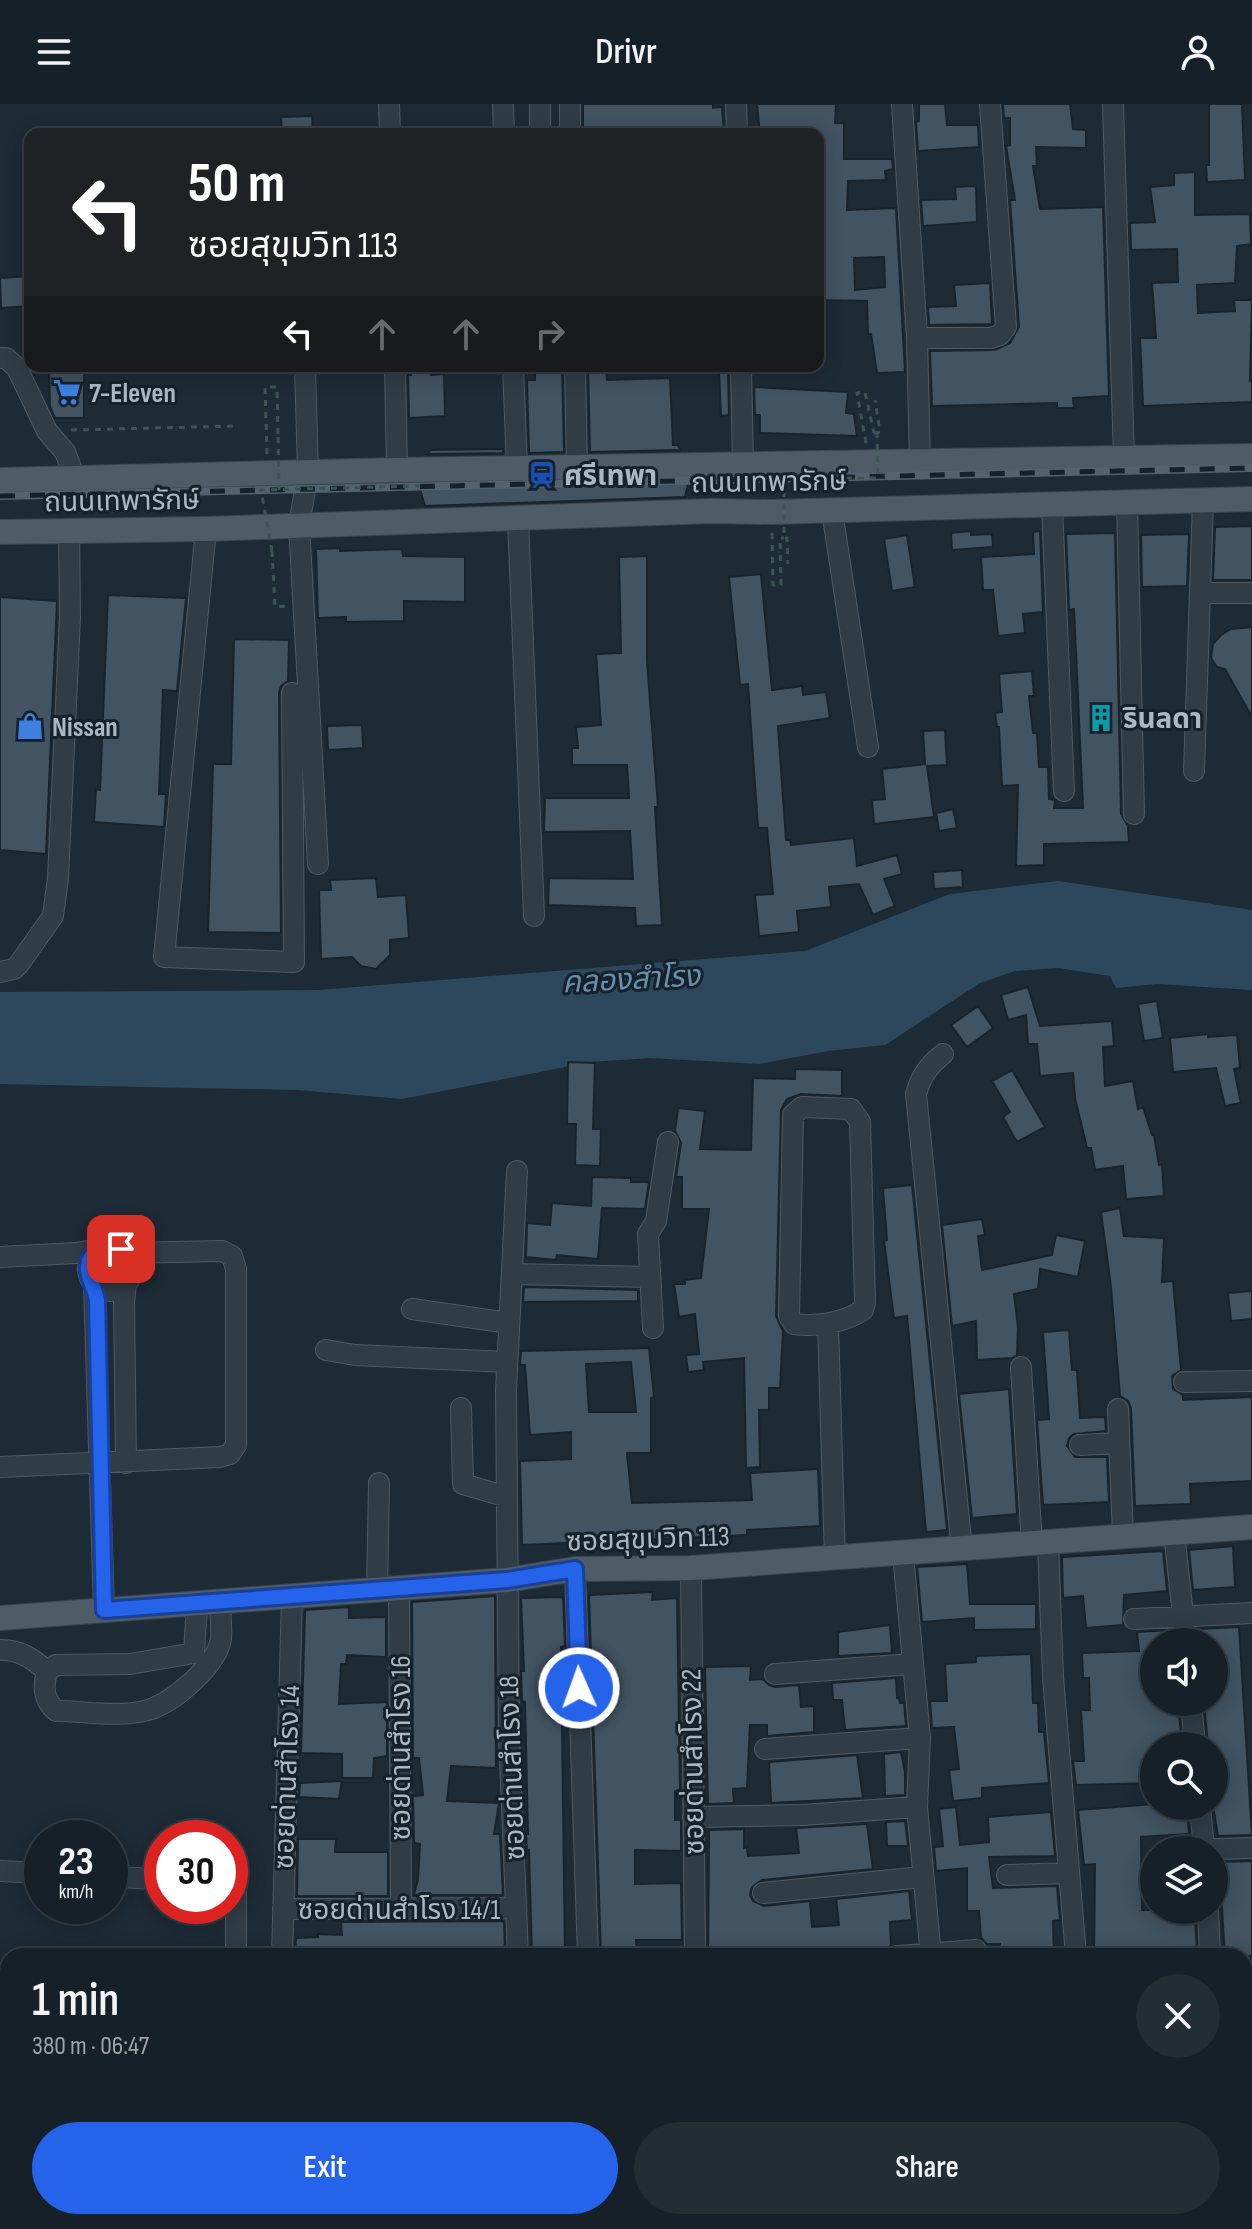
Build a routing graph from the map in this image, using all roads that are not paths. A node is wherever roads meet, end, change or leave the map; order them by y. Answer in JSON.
{"nodes":[{"id":1,"x":389,"y":104,"type":"edge"},
{"id":2,"x":503,"y":104,"type":"edge"},
{"id":3,"x":540,"y":104,"type":"edge"},
{"id":4,"x":570,"y":104,"type":"edge"},
{"id":5,"x":736,"y":104,"type":"edge"},
{"id":6,"x":902,"y":104,"type":"edge"},
{"id":7,"x":990,"y":104,"type":"edge"},
{"id":8,"x":1113,"y":104,"type":"edge"},
{"id":9,"x":390,"y":128,"type":"edge"},
{"id":10,"x":504,"y":128,"type":"edge"},
{"id":11,"x":540,"y":128,"type":"edge"},
{"id":12,"x":570,"y":128,"type":"edge"},
{"id":13,"x":737,"y":128,"type":"edge"},
{"id":14,"x":917,"y":338,"type":"junction"},
{"id":15,"x":0,"y":358,"type":"edge"},
{"id":16,"x":305,"y":372,"type":"edge"},
{"id":17,"x":395,"y":372,"type":"edge"},
{"id":18,"x":513,"y":372,"type":"edge"},
{"id":19,"x":575,"y":372,"type":"edge"},
{"id":20,"x":741,"y":372,"type":"edge"},
{"id":21,"x":1252,"y":456,"type":"edge"},
{"id":22,"x":1124,"y":458,"type":"junction"},
{"id":23,"x":920,"y":464,"type":"junction"},
{"id":24,"x":743,"y":466,"type":"junction"},
{"id":25,"x":517,"y":469,"type":"junction"},
{"id":26,"x":577,"y":469,"type":"junction"},
{"id":27,"x":397,"y":470,"type":"junction"},
{"id":28,"x":308,"y":473,"type":"junction"},
{"id":29,"x":75,"y":478,"type":"junction"},
{"id":30,"x":0,"y":480,"type":"edge"},
{"id":31,"x":1252,"y":499,"type":"edge"},
{"id":32,"x":1203,"y":501,"type":"junction"},
{"id":33,"x":1127,"y":503,"type":"junction"},
{"id":34,"x":1052,"y":506,"type":"junction"},
{"id":35,"x":832,"y":511,"type":"junction"},
{"id":36,"x":518,"y":520,"type":"junction"},
{"id":37,"x":299,"y":525,"type":"junction"},
{"id":38,"x":206,"y":529,"type":"junction"},
{"id":39,"x":69,"y":530,"type":"junction"},
{"id":40,"x":0,"y":532,"type":"edge"},
{"id":41,"x":1200,"y":593,"type":"junction"},
{"id":42,"x":1252,"y":593,"type":"edge"},
{"id":43,"x":292,"y":693,"type":"dead end"},
{"id":44,"x":868,"y":747,"type":"dead end"},
{"id":45,"x":1194,"y":771,"type":"dead end"},
{"id":46,"x":1064,"y":791,"type":"dead end"},
{"id":47,"x":1134,"y":814,"type":"dead end"},
{"id":48,"x":318,"y":864,"type":"dead end"},
{"id":49,"x":534,"y":916,"type":"dead end"},
{"id":50,"x":0,"y":972,"type":"edge"},
{"id":51,"x":943,"y":1054,"type":"dead end"},
{"id":52,"x":668,"y":1142,"type":"dead end"},
{"id":53,"x":517,"y":1171,"type":"dead end"},
{"id":54,"x":100,"y":1249,"type":"junction"},
{"id":55,"x":126,"y":1253,"type":"junction"},
{"id":56,"x":0,"y":1257,"type":"edge"},
{"id":57,"x":512,"y":1274,"type":"junction"},
{"id":58,"x":650,"y":1277,"type":"junction"},
{"id":59,"x":126,"y":1283,"type":"junction"},
{"id":60,"x":94,"y":1284,"type":"junction"},
{"id":61,"x":412,"y":1309,"type":"dead end"},
{"id":62,"x":509,"y":1323,"type":"junction"},
{"id":63,"x":828,"y":1324,"type":"junction"},
{"id":64,"x":653,"y":1328,"type":"dead end"},
{"id":65,"x":326,"y":1350,"type":"dead end"},
{"id":66,"x":507,"y":1362,"type":"junction"},
{"id":67,"x":1021,"y":1367,"type":"dead end"},
{"id":68,"x":1252,"y":1381,"type":"edge"},
{"id":69,"x":1184,"y":1382,"type":"dead end"},
{"id":70,"x":461,"y":1408,"type":"dead end"},
{"id":71,"x":1118,"y":1409,"type":"dead end"},
{"id":72,"x":1118,"y":1443,"type":"junction"},
{"id":73,"x":1080,"y":1445,"type":"dead end"},
{"id":74,"x":126,"y":1463,"type":"junction"},
{"id":75,"x":99,"y":1464,"type":"junction"},
{"id":76,"x":0,"y":1467,"type":"edge"},
{"id":77,"x":379,"y":1483,"type":"dead end"},
{"id":78,"x":507,"y":1497,"type":"junction"},
{"id":79,"x":1252,"y":1527,"type":"edge"},
{"id":80,"x":1174,"y":1533,"type":"junction"},
{"id":81,"x":1123,"y":1536,"type":"junction"},
{"id":82,"x":1040,"y":1544,"type":"junction"},
{"id":83,"x":962,"y":1550,"type":"junction"},
{"id":84,"x":903,"y":1554,"type":"junction"},
{"id":85,"x":835,"y":1559,"type":"junction"},
{"id":86,"x":691,"y":1568,"type":"junction"},
{"id":87,"x":575,"y":1569,"type":"junction"},
{"id":88,"x":507,"y":1580,"type":"junction"},
{"id":89,"x":388,"y":1590,"type":"junction"},
{"id":90,"x":292,"y":1597,"type":"junction"},
{"id":91,"x":208,"y":1603,"type":"junction"},
{"id":92,"x":104,"y":1610,"type":"junction"},
{"id":93,"x":1252,"y":1613,"type":"edge"},
{"id":94,"x":1184,"y":1617,"type":"junction"},
{"id":95,"x":0,"y":1618,"type":"edge"},
{"id":96,"x":1134,"y":1619,"type":"dead end"},
{"id":97,"x":1185,"y":1628,"type":"edge"},
{"id":98,"x":0,"y":1650,"type":"edge"},
{"id":99,"x":913,"y":1664,"type":"junction"},
{"id":100,"x":47,"y":1671,"type":"junction"},
{"id":101,"x":775,"y":1674,"type":"dead end"},
{"id":102,"x":920,"y":1738,"type":"junction"},
{"id":103,"x":765,"y":1749,"type":"dead end"},
{"id":104,"x":917,"y":1807,"type":"junction"},
{"id":105,"x":693,"y":1817,"type":"junction"},
{"id":106,"x":1228,"y":1848,"type":"edge"},
{"id":107,"x":1252,"y":1848,"type":"edge"},
{"id":108,"x":0,"y":1871,"type":"edge"},
{"id":109,"x":24,"y":1872,"type":"edge"},
{"id":110,"x":1069,"y":1873,"type":"junction"},
{"id":111,"x":1007,"y":1875,"type":"dead end"},
{"id":112,"x":922,"y":1877,"type":"junction"},
{"id":113,"x":763,"y":1893,"type":"dead end"},
{"id":114,"x":401,"y":1907,"type":"junction"},
{"id":115,"x":515,"y":1908,"type":"junction"},
{"id":116,"x":283,"y":1909,"type":"junction"},
{"id":117,"x":236,"y":1924,"type":"edge"},
{"id":118,"x":1209,"y":1924,"type":"edge"},
{"id":119,"x":236,"y":1948,"type":"edge"},
{"id":120,"x":282,"y":1948,"type":"edge"},
{"id":121,"x":518,"y":1948,"type":"edge"},
{"id":122,"x":588,"y":1948,"type":"edge"},
{"id":123,"x":695,"y":1948,"type":"edge"},
{"id":124,"x":929,"y":1948,"type":"edge"},
{"id":125,"x":1075,"y":1948,"type":"edge"},
{"id":126,"x":1210,"y":1948,"type":"edge"}],
"edges":[{"from":1,"to":9,"type":"street"},
{"from":2,"to":10,"type":"street"},
{"from":3,"to":11,"type":"street"},
{"from":4,"to":12,"type":"street"},
{"from":5,"to":13,"type":"street"},
{"from":6,"to":14,"type":"street"},
{"from":7,"to":14,"type":"street"},
{"from":8,"to":22,"type":"street"},
{"from":14,"to":23,"type":"street"},
{"from":15,"to":29,"type":"street"},
{"from":16,"to":28,"type":"street"},
{"from":17,"to":27,"type":"street"},
{"from":18,"to":25,"type":"street"},
{"from":19,"to":26,"type":"street"},
{"from":20,"to":24,"type":"street"},
{"from":21,"to":22,"type":"main road","name":"ถนนเทพารักษ์"},
{"from":22,"to":23,"type":"main road","name":"ถนนเทพารักษ์"},
{"from":23,"to":24,"type":"main road","name":"ถนนเทพารักษ์"},
{"from":24,"to":26,"type":"main road","name":"ถนนเทพารักษ์"},
{"from":25,"to":26,"type":"main road","name":"ถนนเทพารักษ์"},
{"from":25,"to":27,"type":"main road","name":"ถนนเทพารักษ์"},
{"from":27,"to":28,"type":"main road","name":"ถนนเทพารักษ์"},
{"from":28,"to":29,"type":"main road","name":"ถนนเทพารักษ์"},
{"from":28,"to":37,"type":"street"},
{"from":29,"to":30,"type":"main road","name":"ถนนเทพารักษ์"},
{"from":31,"to":32,"type":"main road","name":"ถนนเทพารักษ์"},
{"from":32,"to":33,"type":"main road","name":"ถนนเทพารักษ์"},
{"from":32,"to":41,"type":"street"},
{"from":33,"to":34,"type":"main road","name":"ถนนเทพารักษ์"},
{"from":33,"to":47,"type":"street"},
{"from":34,"to":35,"type":"main road","name":"ถนนเทพารักษ์"},
{"from":34,"to":46,"type":"street"},
{"from":35,"to":36,"type":"main road","name":"ถนนเทพารักษ์"},
{"from":35,"to":44,"type":"street"},
{"from":36,"to":37,"type":"main road","name":"ถนนเทพารักษ์"},
{"from":36,"to":49,"type":"street"},
{"from":37,"to":38,"type":"main road","name":"ถนนเทพารักษ์"},
{"from":37,"to":48,"type":"street"},
{"from":38,"to":39,"type":"main road","name":"ถนนเทพารักษ์"},
{"from":38,"to":43,"type":"street"},
{"from":39,"to":40,"type":"main road","name":"ถนนเทพารักษ์"},
{"from":39,"to":50,"type":"street"},
{"from":41,"to":42,"type":"street"},
{"from":41,"to":45,"type":"street"},
{"from":51,"to":83,"type":"street"},
{"from":52,"to":58,"type":"street"},
{"from":53,"to":57,"type":"street","name":"ซอยด่านสำโรง 18"},
{"from":54,"to":55,"type":"street"},
{"from":54,"to":56,"type":"street"},
{"from":54,"to":60,"type":"street"},
{"from":55,"to":59,"type":"street"},
{"from":55,"to":74,"type":"street"},
{"from":57,"to":58,"type":"street"},
{"from":57,"to":62,"type":"street","name":"ซอยด่านสำโรง 18"},
{"from":58,"to":64,"type":"street"},
{"from":59,"to":60,"type":"street"},
{"from":59,"to":74,"type":"street"},
{"from":60,"to":75,"type":"street"},
{"from":61,"to":62,"type":"street"},
{"from":62,"to":66,"type":"street","name":"ซอยด่านสำโรง 18"},
{"from":63,"to":63,"type":"street"},
{"from":63,"to":85,"type":"street"},
{"from":65,"to":66,"type":"street"},
{"from":66,"to":78,"type":"street","name":"ซอยด่านสำโรง 18"},
{"from":67,"to":82,"type":"street"},
{"from":68,"to":69,"type":"street"},
{"from":70,"to":78,"type":"street"},
{"from":71,"to":72,"type":"street"},
{"from":72,"to":73,"type":"street"},
{"from":72,"to":81,"type":"street"},
{"from":74,"to":75,"type":"street"},
{"from":75,"to":76,"type":"street"},
{"from":75,"to":92,"type":"street"},
{"from":77,"to":89,"type":"street","name":"ซอยด่านสำโรง 16"},
{"from":78,"to":88,"type":"street","name":"ซอยด่านสำโรง 18"},
{"from":79,"to":80,"type":"main road","name":"ซอยสุขุมวิท 113"},
{"from":80,"to":81,"type":"main road","name":"ซอยสุขุมวิท 113"},
{"from":80,"to":94,"type":"street"},
{"from":81,"to":82,"type":"main road","name":"ซอยสุขุมวิท 113"},
{"from":82,"to":83,"type":"main road","name":"ซอยสุขุมวิท 113"},
{"from":82,"to":110,"type":"street"},
{"from":83,"to":84,"type":"main road","name":"ซอยสุขุมวิท 113"},
{"from":84,"to":85,"type":"main road","name":"ซอยสุขุมวิท 113"},
{"from":84,"to":99,"type":"street"},
{"from":85,"to":86,"type":"main road","name":"ซอยสุขุมวิท 113"},
{"from":86,"to":87,"type":"main road","name":"ซอยสุขุมวิท 113"},
{"from":86,"to":105,"type":"street","name":"ซอยด่านสำโรง 22"},
{"from":87,"to":88,"type":"main road","name":"ซอยสุขุมวิท 113"},
{"from":87,"to":122,"type":"street"},
{"from":88,"to":89,"type":"main road","name":"ซอยสุขุมวิท 113"},
{"from":88,"to":115,"type":"street","name":"ซอยด่านสำโรง 18"},
{"from":89,"to":90,"type":"main road","name":"ซอยสุขุมวิท 113"},
{"from":89,"to":114,"type":"street","name":"ซอยด่านสำโรง 16"},
{"from":90,"to":91,"type":"main road","name":"ซอยสุขุมวิท 113"},
{"from":90,"to":116,"type":"street","name":"ซอยด่านสำโรง 14"},
{"from":91,"to":92,"type":"main road","name":"ซอยสุขุมวิท 113"},
{"from":91,"to":100,"type":"street"},
{"from":91,"to":100,"type":"street"},
{"from":92,"to":95,"type":"main road","name":"ซอยสุขุมวิท 113"},
{"from":93,"to":94,"type":"street"},
{"from":94,"to":96,"type":"street"},
{"from":94,"to":97,"type":"street"},
{"from":98,"to":100,"type":"street"},
{"from":99,"to":101,"type":"street"},
{"from":99,"to":102,"type":"street"},
{"from":102,"to":103,"type":"street"},
{"from":102,"to":104,"type":"street"},
{"from":104,"to":105,"type":"street"},
{"from":104,"to":112,"type":"street"},
{"from":105,"to":123,"type":"street","name":"ซอยด่านสำโรง 22"},
{"from":106,"to":107,"type":"street"},
{"from":108,"to":109,"type":"street"},
{"from":110,"to":111,"type":"street"},
{"from":110,"to":125,"type":"street"},
{"from":112,"to":113,"type":"street"},
{"from":112,"to":124,"type":"street"},
{"from":114,"to":115,"type":"street","name":"ซอยด่านสำโรง 14/1"},
{"from":114,"to":116,"type":"street","name":"ซอยด่านสำโรง 14/1"},
{"from":115,"to":121,"type":"street","name":"ซอยด่านสำโรง 18"},
{"from":116,"to":120,"type":"street","name":"ซอยด่านสำโรง 14"},
{"from":117,"to":119,"type":"street"},
{"from":118,"to":126,"type":"street"}]}
